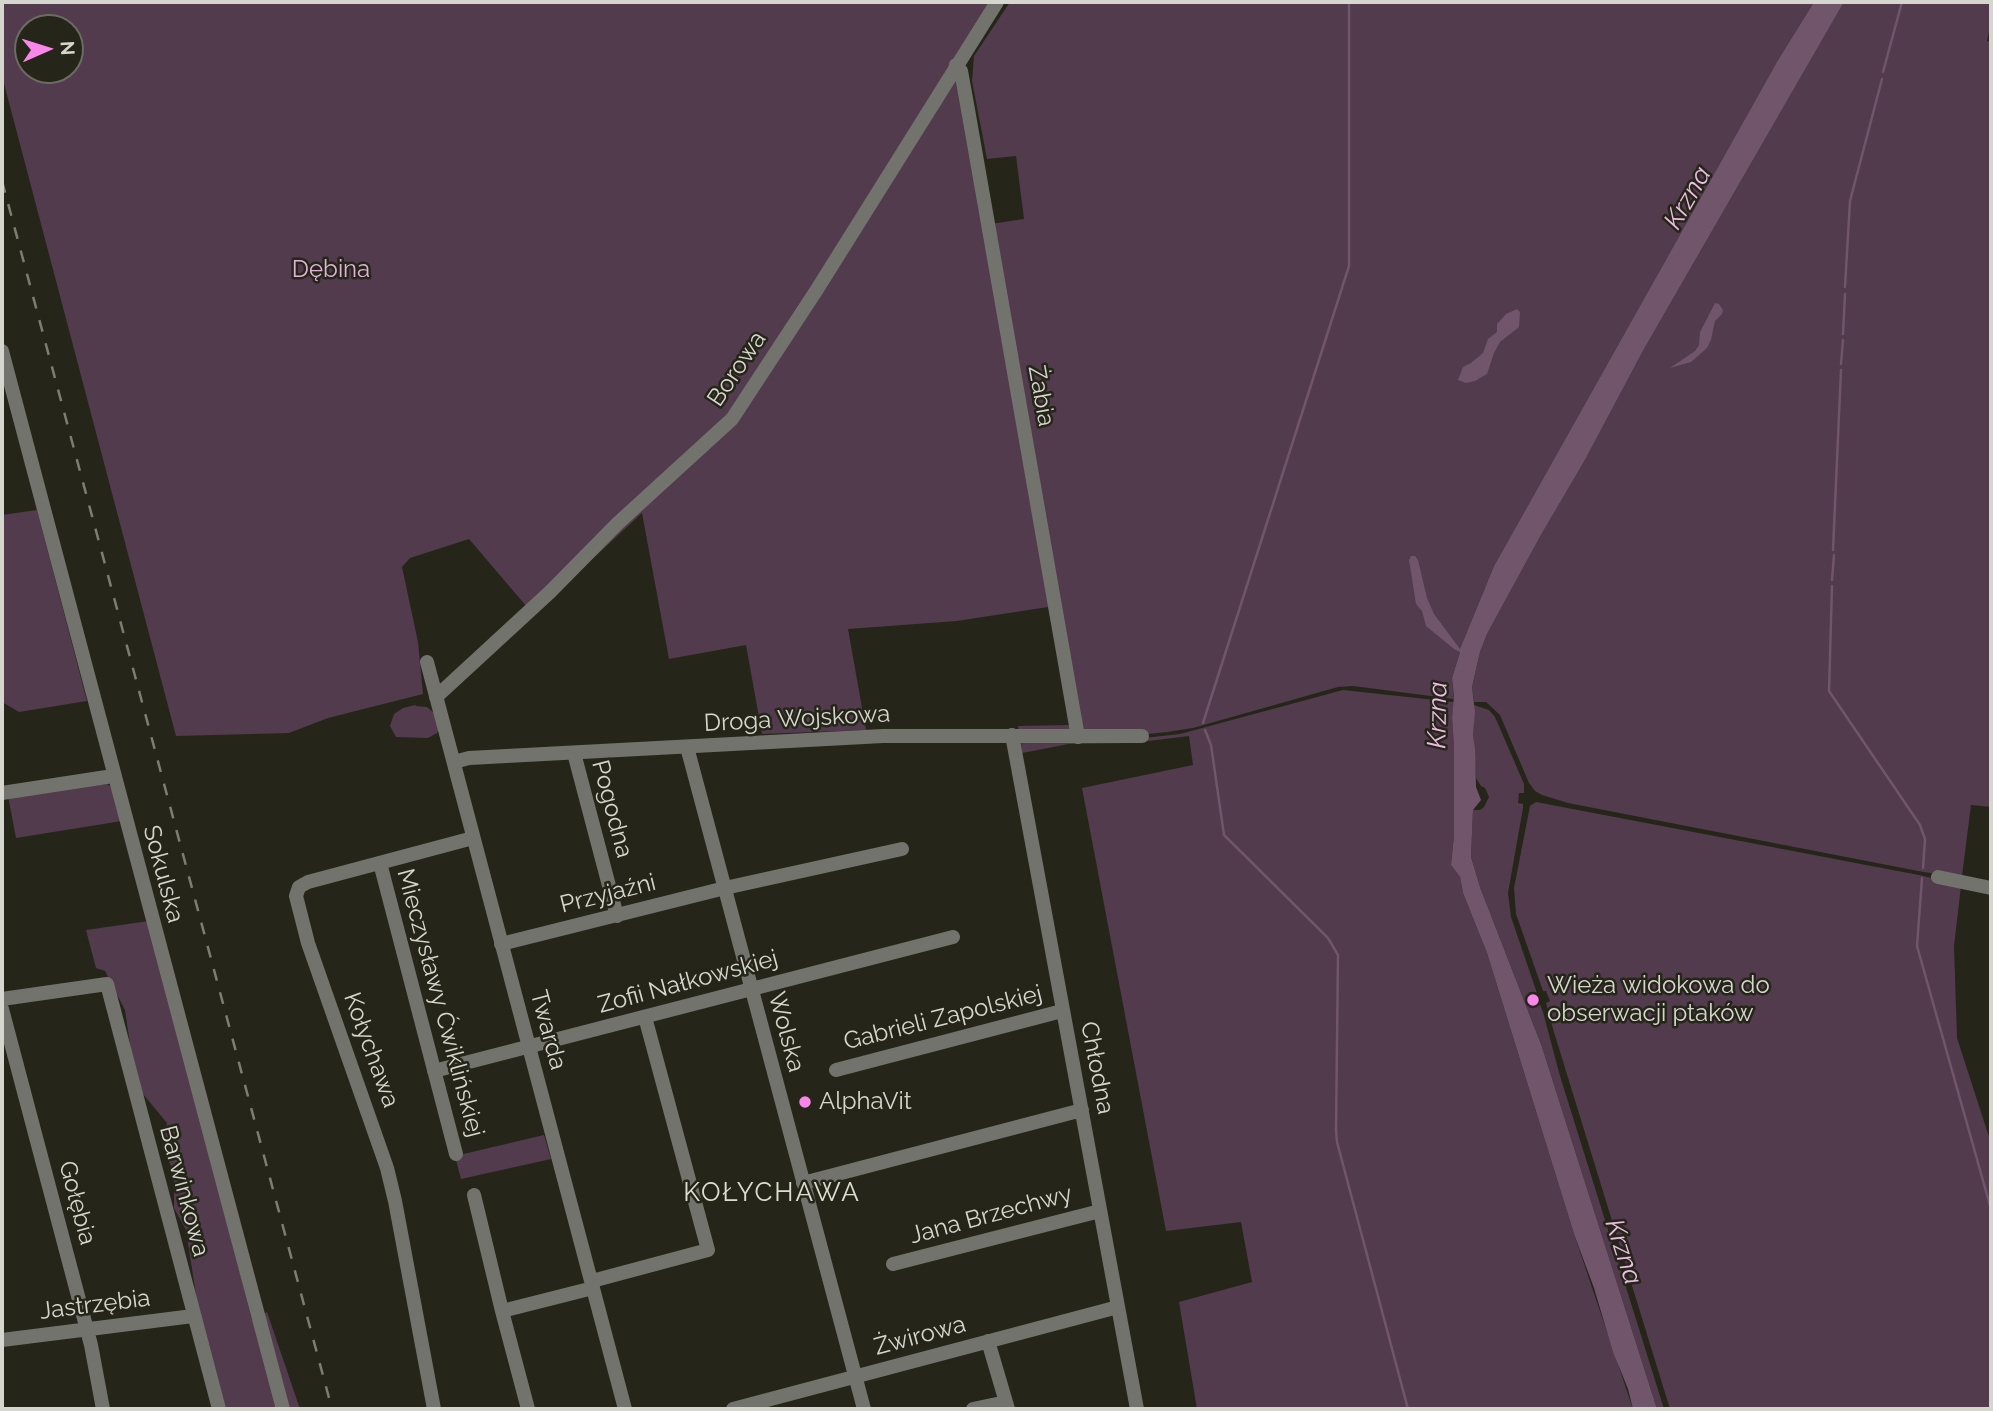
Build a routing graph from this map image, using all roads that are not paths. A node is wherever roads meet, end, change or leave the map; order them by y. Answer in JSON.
{"nodes":[{"id":1,"x":997,"y":2,"type":"edge"},
{"id":2,"x":956,"y":65,"type":"junction"},
{"id":3,"x":2,"y":351,"type":"edge"},
{"id":4,"x":427,"y":662,"type":"dead end"},
{"id":5,"x":436,"y":697,"type":"junction"},
{"id":6,"x":1012,"y":736,"type":"junction"},
{"id":7,"x":1142,"y":736,"type":"dead end"},
{"id":8,"x":1078,"y":737,"type":"junction"},
{"id":9,"x":687,"y":747,"type":"junction"},
{"id":10,"x":574,"y":753,"type":"junction"},
{"id":11,"x":454,"y":762,"type":"junction"},
{"id":12,"x":113,"y":776,"type":"junction"},
{"id":13,"x":2,"y":793,"type":"edge"},
{"id":14,"x":473,"y":838,"type":"junction"},
{"id":15,"x":902,"y":849,"type":"dead end"},
{"id":16,"x":380,"y":863,"type":"junction"},
{"id":17,"x":1938,"y":877,"type":"dead end"},
{"id":18,"x":725,"y":888,"type":"junction"},
{"id":19,"x":1991,"y":888,"type":"edge"},
{"id":20,"x":617,"y":916,"type":"junction"},
{"id":21,"x":953,"y":937,"type":"dead end"},
{"id":22,"x":501,"y":944,"type":"junction"},
{"id":23,"x":751,"y":988,"type":"junction"},
{"id":24,"x":2,"y":999,"type":"edge"},
{"id":25,"x":2,"y":1009,"type":"edge"},
{"id":26,"x":1062,"y":1011,"type":"junction"},
{"id":27,"x":645,"y":1017,"type":"junction"},
{"id":28,"x":528,"y":1046,"type":"junction"},
{"id":29,"x":836,"y":1070,"type":"dead end"},
{"id":30,"x":434,"y":1071,"type":"junction"},
{"id":31,"x":1082,"y":1110,"type":"junction"},
{"id":32,"x":456,"y":1154,"type":"dead end"},
{"id":33,"x":803,"y":1184,"type":"junction"},
{"id":34,"x":474,"y":1195,"type":"dead end"},
{"id":35,"x":1100,"y":1210,"type":"junction"},
{"id":36,"x":893,"y":1264,"type":"dead end"},
{"id":37,"x":592,"y":1285,"type":"junction"},
{"id":38,"x":1118,"y":1307,"type":"junction"},
{"id":39,"x":502,"y":1311,"type":"junction"},
{"id":40,"x":193,"y":1315,"type":"junction"},
{"id":41,"x":87,"y":1330,"type":"junction"},
{"id":42,"x":2,"y":1340,"type":"edge"},
{"id":43,"x":988,"y":1341,"type":"junction"},
{"id":44,"x":855,"y":1377,"type":"junction"},
{"id":45,"x":1007,"y":1406,"type":"edge"},
{"id":46,"x":750,"y":1407,"type":"edge"},
{"id":47,"x":103,"y":1409,"type":"edge"},
{"id":48,"x":219,"y":1409,"type":"edge"},
{"id":49,"x":283,"y":1409,"type":"edge"},
{"id":50,"x":434,"y":1409,"type":"edge"},
{"id":51,"x":528,"y":1409,"type":"edge"},
{"id":52,"x":625,"y":1409,"type":"edge"},
{"id":53,"x":733,"y":1409,"type":"edge"},
{"id":54,"x":864,"y":1409,"type":"edge"},
{"id":55,"x":973,"y":1409,"type":"edge"},
{"id":56,"x":1137,"y":1409,"type":"edge"}],
"edges":[{"from":1,"to":2,"type":"street","name":"Borowa"},
{"from":2,"to":5,"type":"street","name":"Borowa"},
{"from":2,"to":8,"type":"street","name":"Żabia"},
{"from":3,"to":12,"type":"street","name":"Sokulska"},
{"from":4,"to":5,"type":"street","name":"Twarda"},
{"from":5,"to":11,"type":"street","name":"Twarda"},
{"from":6,"to":8,"type":"street","name":"Droga Wojskowa"},
{"from":6,"to":9,"type":"street","name":"Droga Wojskowa"},
{"from":6,"to":26,"type":"street","name":"Chłodna"},
{"from":7,"to":8,"type":"street","name":"Droga Wojskowa"},
{"from":9,"to":10,"type":"street","name":"Droga Wojskowa"},
{"from":9,"to":18,"type":"street","name":"Wolska"},
{"from":10,"to":11,"type":"street","name":"Droga Wojskowa"},
{"from":10,"to":20,"type":"street","name":"Pogodna"},
{"from":11,"to":14,"type":"street","name":"Twarda"},
{"from":12,"to":13,"type":"street"},
{"from":12,"to":49,"type":"street","name":"Sokulska"},
{"from":14,"to":16,"type":"street","name":"Kołychawa"},
{"from":14,"to":22,"type":"street","name":"Twarda"},
{"from":15,"to":18,"type":"street","name":"Przyjaźni"},
{"from":16,"to":30,"type":"street","name":"Mieczysławy Ćwiklińskiej"},
{"from":16,"to":50,"type":"street","name":"Kołychawa"},
{"from":17,"to":19,"type":"street"},
{"from":18,"to":20,"type":"street","name":"Przyjaźni"},
{"from":18,"to":23,"type":"street","name":"Wolska"},
{"from":20,"to":22,"type":"street","name":"Przyjaźni"},
{"from":21,"to":23,"type":"street","name":"Zofii Nałkowskiej"},
{"from":22,"to":28,"type":"street","name":"Twarda"},
{"from":23,"to":27,"type":"street","name":"Zofii Nałkowskiej"},
{"from":23,"to":33,"type":"street","name":"Wolska"},
{"from":24,"to":40,"type":"street","name":"Barwinkowa"},
{"from":25,"to":41,"type":"street","name":"Gołębia"},
{"from":26,"to":29,"type":"street","name":"Gabrieli Zapolskiej"},
{"from":26,"to":31,"type":"street","name":"Chłodna"},
{"from":27,"to":28,"type":"street","name":"Zofii Nałkowskiej"},
{"from":27,"to":37,"type":"street"},
{"from":28,"to":30,"type":"street","name":"Zofii Nałkowskiej"},
{"from":28,"to":37,"type":"street","name":"Twarda"},
{"from":30,"to":32,"type":"street","name":"Mieczysławy Ćwiklińskiej"},
{"from":31,"to":33,"type":"street"},
{"from":31,"to":35,"type":"street","name":"Chłodna"},
{"from":33,"to":44,"type":"street","name":"Wolska"},
{"from":34,"to":39,"type":"street"},
{"from":35,"to":36,"type":"street","name":"Jana Brzechwy"},
{"from":35,"to":38,"type":"street","name":"Chłodna"},
{"from":37,"to":39,"type":"street"},
{"from":37,"to":52,"type":"street","name":"Twarda"},
{"from":38,"to":43,"type":"street","name":"Żwirowa"},
{"from":38,"to":56,"type":"street","name":"Chłodna"},
{"from":39,"to":51,"type":"street"},
{"from":40,"to":41,"type":"street","name":"Jastrzębia"},
{"from":40,"to":48,"type":"street","name":"Barwinkowa"},
{"from":41,"to":42,"type":"street","name":"Jastrzębia"},
{"from":41,"to":47,"type":"street","name":"Gołębia"},
{"from":43,"to":44,"type":"street","name":"Żwirowa"},
{"from":43,"to":45,"type":"street"},
{"from":44,"to":46,"type":"street","name":"Żwirowa"},
{"from":44,"to":54,"type":"street","name":"Wolska"},
{"from":45,"to":55,"type":"street"},
{"from":46,"to":53,"type":"street","name":"Żwirowa"}]}
